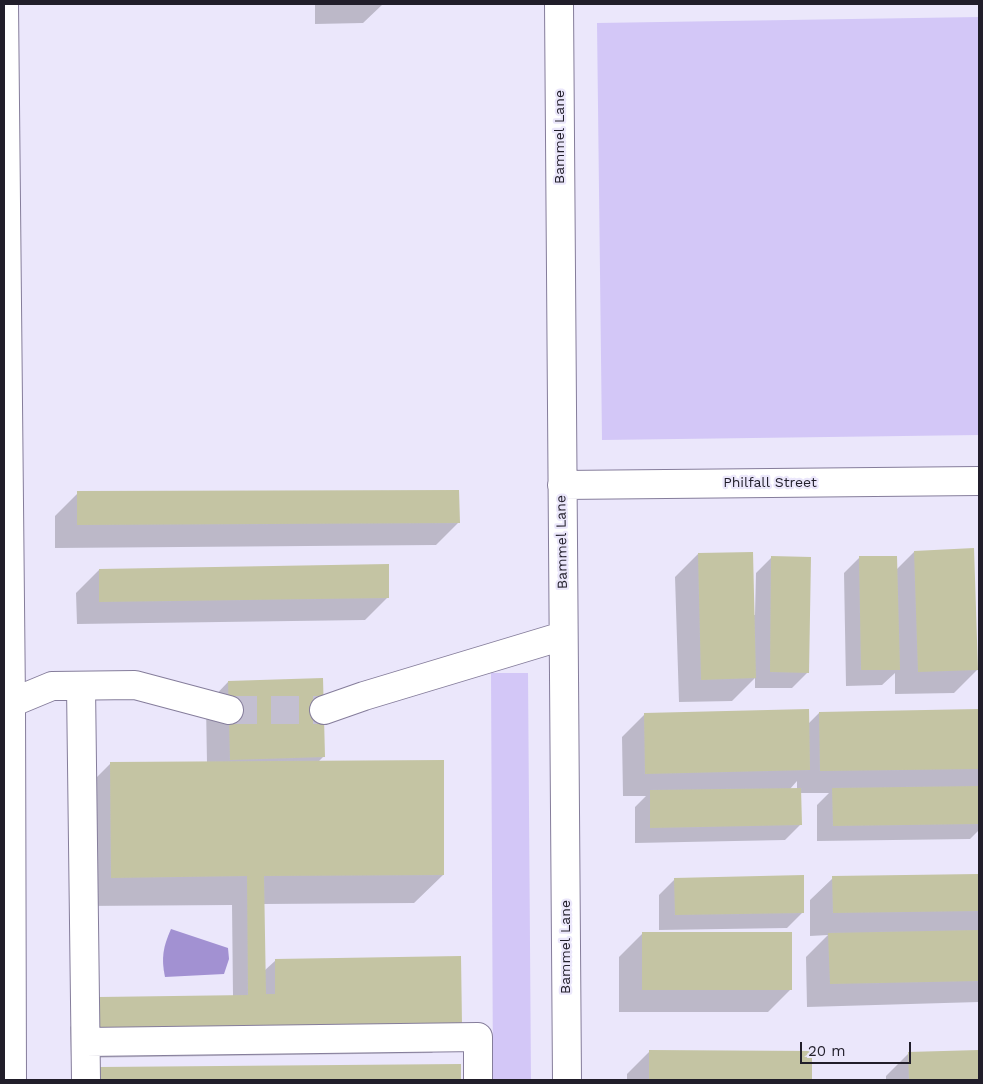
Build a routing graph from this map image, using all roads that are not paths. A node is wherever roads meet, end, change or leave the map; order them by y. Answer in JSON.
{"nodes":[{"id":1,"x":4,"y":4,"type":"edge"},
{"id":2,"x":559,"y":4,"type":"edge"},
{"id":3,"x":979,"y":481,"type":"edge"},
{"id":4,"x":562,"y":485,"type":"junction"},
{"id":5,"x":563,"y":636,"type":"junction"},
{"id":6,"x":82,"y":686,"type":"junction"},
{"id":7,"x":11,"y":703,"type":"junction"},
{"id":8,"x":229,"y":710,"type":"tunnel mouth"},
{"id":9,"x":324,"y":710,"type":"tunnel mouth"},
{"id":10,"x":86,"y":1042,"type":"junction"},
{"id":11,"x":8,"y":1048,"type":"edge"},
{"id":12,"x":12,"y":1080,"type":"edge"},
{"id":13,"x":86,"y":1080,"type":"edge"},
{"id":14,"x":478,"y":1080,"type":"edge"},
{"id":15,"x":566,"y":1080,"type":"edge"}],
"edges":[{"from":1,"to":7,"type":"street"},
{"from":2,"to":4,"type":"street","name":"Bammel Lane"},
{"from":3,"to":4,"type":"street","name":"Philfall Street"},
{"from":4,"to":5,"type":"street","name":"Bammel Lane"},
{"from":5,"to":9,"type":"street"},
{"from":5,"to":15,"type":"street","name":"Bammel Lane"},
{"from":6,"to":7,"type":"street"},
{"from":6,"to":8,"type":"street"},
{"from":6,"to":10,"type":"street"},
{"from":7,"to":11,"type":"street"},
{"from":10,"to":13,"type":"street"},
{"from":10,"to":14,"type":"street"},
{"from":11,"to":12,"type":"street"}]}
